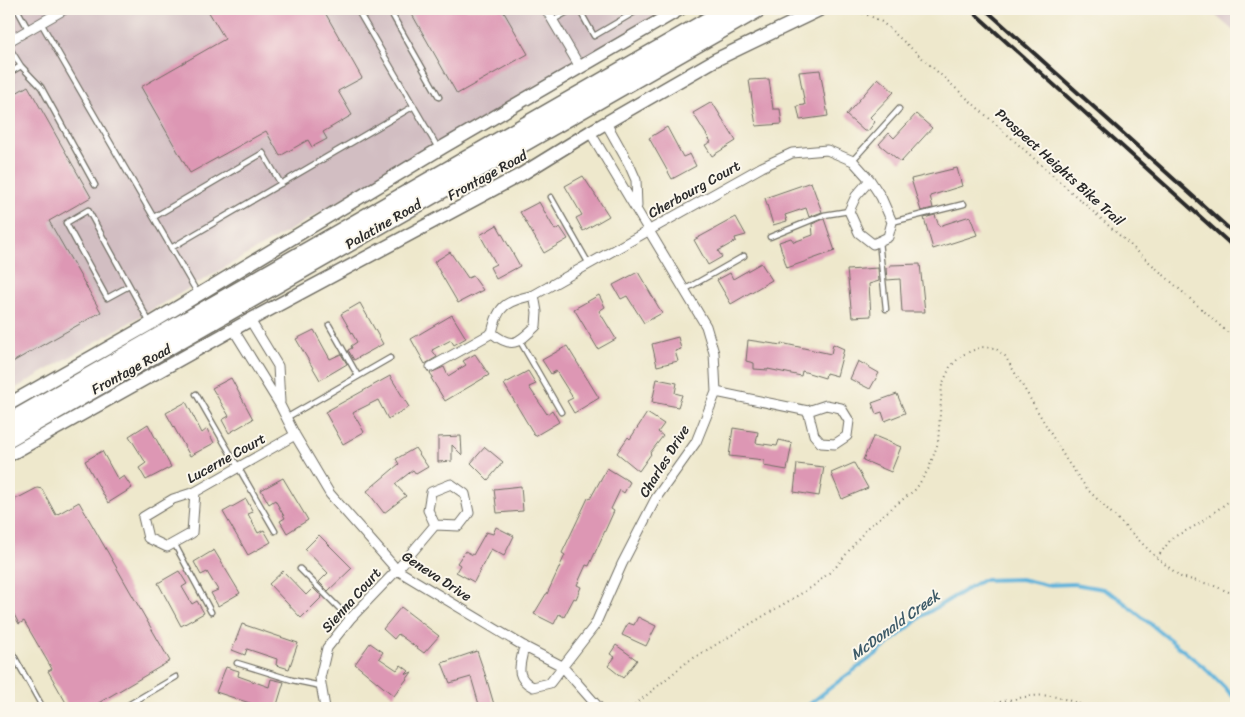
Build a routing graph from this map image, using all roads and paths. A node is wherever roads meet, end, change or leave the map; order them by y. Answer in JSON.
{"nodes":[{"id":1,"x":17,"y":9,"type":"edge"},
{"id":2,"x":65,"y":9,"type":"edge"},
{"id":3,"x":357,"y":9,"type":"edge"},
{"id":4,"x":389,"y":9,"type":"edge"},
{"id":5,"x":546,"y":9,"type":"edge"},
{"id":6,"x":573,"y":9,"type":"edge"},
{"id":7,"x":579,"y":9,"type":"edge"},
{"id":8,"x":640,"y":9,"type":"edge"},
{"id":9,"x":680,"y":9,"type":"edge"},
{"id":10,"x":728,"y":9,"type":"edge"},
{"id":11,"x":758,"y":9,"type":"edge"},
{"id":12,"x":868,"y":9,"type":"edge"},
{"id":13,"x":825,"y":12,"type":"edge"},
{"id":14,"x":867,"y":14,"type":"junction"},
{"id":15,"x":553,"y":20,"type":"junction"},
{"id":16,"x":41,"y":23,"type":"junction"},
{"id":17,"x":28,"y":29,"type":"junction"},
{"id":18,"x":9,"y":41,"type":"edge"},
{"id":19,"x":9,"y":47,"type":"edge"},
{"id":20,"x":21,"y":66,"type":"junction"},
{"id":21,"x":580,"y":67,"type":"junction"},
{"id":22,"x":9,"y":73,"type":"edge"},
{"id":23,"x":440,"y":97,"type":"dead end"},
{"id":24,"x":414,"y":106,"type":"junction"},
{"id":25,"x":898,"y":109,"type":"dead end"},
{"id":26,"x":606,"y":123,"type":"junction"},
{"id":27,"x":590,"y":132,"type":"junction"},
{"id":28,"x":438,"y":150,"type":"junction"},
{"id":29,"x":852,"y":160,"type":"junction"},
{"id":30,"x":870,"y":180,"type":"junction"},
{"id":31,"x":281,"y":184,"type":"junction"},
{"id":32,"x":95,"y":185,"type":"dead end"},
{"id":33,"x":551,"y":197,"type":"dead end"},
{"id":34,"x":964,"y":204,"type":"dead end"},
{"id":35,"x":637,"y":208,"type":"junction"},
{"id":36,"x":849,"y":211,"type":"junction"},
{"id":37,"x":154,"y":217,"type":"junction"},
{"id":38,"x":892,"y":222,"type":"junction"},
{"id":39,"x":649,"y":230,"type":"junction"},
{"id":40,"x":770,"y":236,"type":"dead end"},
{"id":41,"x":879,"y":241,"type":"junction"},
{"id":42,"x":172,"y":248,"type":"junction"},
{"id":43,"x":744,"y":256,"type":"dead end"},
{"id":44,"x":589,"y":264,"type":"junction"},
{"id":45,"x":129,"y":286,"type":"junction"},
{"id":46,"x":684,"y":290,"type":"junction"},
{"id":47,"x":199,"y":295,"type":"junction"},
{"id":48,"x":534,"y":295,"type":"junction"},
{"id":49,"x":886,"y":309,"type":"dead end"},
{"id":50,"x":250,"y":320,"type":"junction"},
{"id":51,"x":150,"y":324,"type":"junction"},
{"id":52,"x":329,"y":325,"type":"dead end"},
{"id":53,"x":233,"y":329,"type":"junction"},
{"id":54,"x":492,"y":334,"type":"junction"},
{"id":55,"x":1236,"y":340,"type":"edge"},
{"id":56,"x":520,"y":341,"type":"junction"},
{"id":57,"x":390,"y":358,"type":"dead end"},
{"id":58,"x":431,"y":367,"type":"dead end"},
{"id":59,"x":358,"y":376,"type":"junction"},
{"id":60,"x":716,"y":392,"type":"junction"},
{"id":61,"x":196,"y":394,"type":"dead end"},
{"id":62,"x":9,"y":404,"type":"edge"},
{"id":63,"x":280,"y":405,"type":"junction"},
{"id":64,"x":808,"y":411,"type":"junction"},
{"id":65,"x":561,"y":412,"type":"dead end"},
{"id":66,"x":286,"y":418,"type":"junction"},
{"id":67,"x":9,"y":422,"type":"edge"},
{"id":68,"x":294,"y":435,"type":"junction"},
{"id":69,"x":9,"y":438,"type":"edge"},
{"id":70,"x":9,"y":455,"type":"edge"},
{"id":71,"x":238,"y":468,"type":"junction"},
{"id":72,"x":195,"y":492,"type":"junction"},
{"id":73,"x":1236,"y":496,"type":"edge"},
{"id":74,"x":435,"y":525,"type":"junction"},
{"id":75,"x":275,"y":531,"type":"dead end"},
{"id":76,"x":174,"y":543,"type":"junction"},
{"id":77,"x":1157,"y":558,"type":"junction"},
{"id":78,"x":300,"y":569,"type":"dead end"},
{"id":79,"x":397,"y":570,"type":"junction"},
{"id":80,"x":1236,"y":596,"type":"edge"},
{"id":81,"x":211,"y":612,"type":"dead end"},
{"id":82,"x":350,"y":619,"type":"junction"},
{"id":83,"x":524,"y":646,"type":"junction"},
{"id":84,"x":9,"y":647,"type":"edge"},
{"id":85,"x":237,"y":663,"type":"dead end"},
{"id":86,"x":562,"y":666,"type":"junction"},
{"id":87,"x":176,"y":677,"type":"dead end"},
{"id":88,"x":321,"y":686,"type":"junction"},
{"id":89,"x":43,"y":708,"type":"edge"},
{"id":90,"x":123,"y":708,"type":"edge"},
{"id":91,"x":325,"y":708,"type":"edge"},
{"id":92,"x":599,"y":708,"type":"edge"},
{"id":93,"x":631,"y":708,"type":"edge"},
{"id":94,"x":976,"y":708,"type":"edge"},
{"id":95,"x":1089,"y":708,"type":"edge"}],
"edges":[{"from":1,"to":17,"type":"lane"},
{"from":2,"to":16,"type":"street"},
{"from":3,"to":24,"type":"lane"},
{"from":4,"to":23,"type":"lane"},
{"from":5,"to":15,"type":"street"},
{"from":6,"to":15,"type":"lane"},
{"from":7,"to":8,"type":"lane"},
{"from":9,"to":21,"type":"street"},
{"from":10,"to":67,"type":"highway","name":"Palatine Road"},
{"from":11,"to":69,"type":"highway","name":"Palatine Road"},
{"from":12,"to":14,"type":"path"},
{"from":13,"to":14,"type":"path","name":"Prospect Heights Bike Trail"},
{"from":13,"to":26,"type":"street","name":"Frontage Road"},
{"from":14,"to":55,"type":"path","name":"Prospect Heights Bike Trail"},
{"from":15,"to":21,"type":"street"},
{"from":16,"to":17,"type":"street"},
{"from":16,"to":37,"type":"lane"},
{"from":17,"to":18,"type":"street"},
{"from":19,"to":20,"type":"lane"},
{"from":20,"to":22,"type":"lane"},
{"from":20,"to":32,"type":"lane"},
{"from":21,"to":28,"type":"street"},
{"from":24,"to":28,"type":"lane"},
{"from":24,"to":31,"type":"lane"},
{"from":25,"to":29,"type":"lane"},
{"from":26,"to":27,"type":"street","name":"Frontage Road"},
{"from":26,"to":35,"type":"street","name":"Charles Drive"},
{"from":27,"to":35,"type":"street","name":"Charles Drive"},
{"from":27,"to":50,"type":"street","name":"Frontage Road"},
{"from":28,"to":47,"type":"street"},
{"from":29,"to":30,"type":"street","name":"Cherbourg Court"},
{"from":29,"to":39,"type":"street","name":"Cherbourg Court"},
{"from":30,"to":36,"type":"street"},
{"from":30,"to":38,"type":"street","name":"Cherbourg Court"},
{"from":31,"to":37,"type":"lane"},
{"from":31,"to":42,"type":"lane"},
{"from":33,"to":44,"type":"lane"},
{"from":34,"to":38,"type":"lane"},
{"from":35,"to":39,"type":"street","name":"Charles Drive"},
{"from":36,"to":40,"type":"lane"},
{"from":36,"to":41,"type":"street"},
{"from":37,"to":42,"type":"lane"},
{"from":38,"to":41,"type":"street"},
{"from":39,"to":44,"type":"street","name":"Cherbourg Court"},
{"from":39,"to":46,"type":"street","name":"Charles Drive"},
{"from":41,"to":49,"type":"lane"},
{"from":42,"to":47,"type":"lane"},
{"from":43,"to":46,"type":"lane"},
{"from":44,"to":48,"type":"street","name":"Cherbourg Court"},
{"from":45,"to":45,"type":"lane"},
{"from":45,"to":51,"type":"lane"},
{"from":46,"to":60,"type":"street","name":"Charles Drive"},
{"from":47,"to":51,"type":"street"},
{"from":48,"to":54,"type":"street","name":"Cherbourg Court"},
{"from":48,"to":56,"type":"street"},
{"from":50,"to":53,"type":"street","name":"Frontage Road"},
{"from":50,"to":63,"type":"street","name":"Geneva Drive"},
{"from":51,"to":62,"type":"street"},
{"from":52,"to":59,"type":"lane"},
{"from":53,"to":63,"type":"street","name":"Geneva Drive"},
{"from":53,"to":70,"type":"street","name":"Frontage Road"},
{"from":54,"to":56,"type":"street"},
{"from":54,"to":58,"type":"street"},
{"from":56,"to":65,"type":"lane"},
{"from":57,"to":59,"type":"lane"},
{"from":59,"to":66,"type":"lane"},
{"from":60,"to":64,"type":"street"},
{"from":60,"to":86,"type":"street","name":"Charles Drive"},
{"from":61,"to":71,"type":"lane"},
{"from":63,"to":66,"type":"street","name":"Geneva Drive"},
{"from":64,"to":64,"type":"street"},
{"from":66,"to":68,"type":"street","name":"Geneva Drive"},
{"from":68,"to":71,"type":"street","name":"Lucerne Court"},
{"from":68,"to":79,"type":"street","name":"Geneva Drive"},
{"from":71,"to":72,"type":"street","name":"Lucerne Court"},
{"from":71,"to":75,"type":"lane"},
{"from":72,"to":76,"type":"street"},
{"from":72,"to":76,"type":"street","name":"Lucerne Court"},
{"from":73,"to":77,"type":"path"},
{"from":74,"to":74,"type":"street"},
{"from":74,"to":79,"type":"street","name":"Sienna Court"},
{"from":76,"to":81,"type":"lane"},
{"from":77,"to":80,"type":"path"},
{"from":77,"to":93,"type":"path"},
{"from":78,"to":82,"type":"lane"},
{"from":79,"to":82,"type":"street","name":"Sienna Court"},
{"from":79,"to":83,"type":"street","name":"Geneva Drive"},
{"from":82,"to":88,"type":"street","name":"Sienna Court"},
{"from":83,"to":86,"type":"street","name":"Geneva Drive"},
{"from":83,"to":86,"type":"street","name":"Charles Drive"},
{"from":84,"to":89,"type":"lane"},
{"from":85,"to":88,"type":"lane"},
{"from":86,"to":92,"type":"street","name":"Geneva Drive"},
{"from":87,"to":90,"type":"lane"},
{"from":88,"to":91,"type":"street","name":"Sienna Court"},
{"from":94,"to":95,"type":"path"}]}
